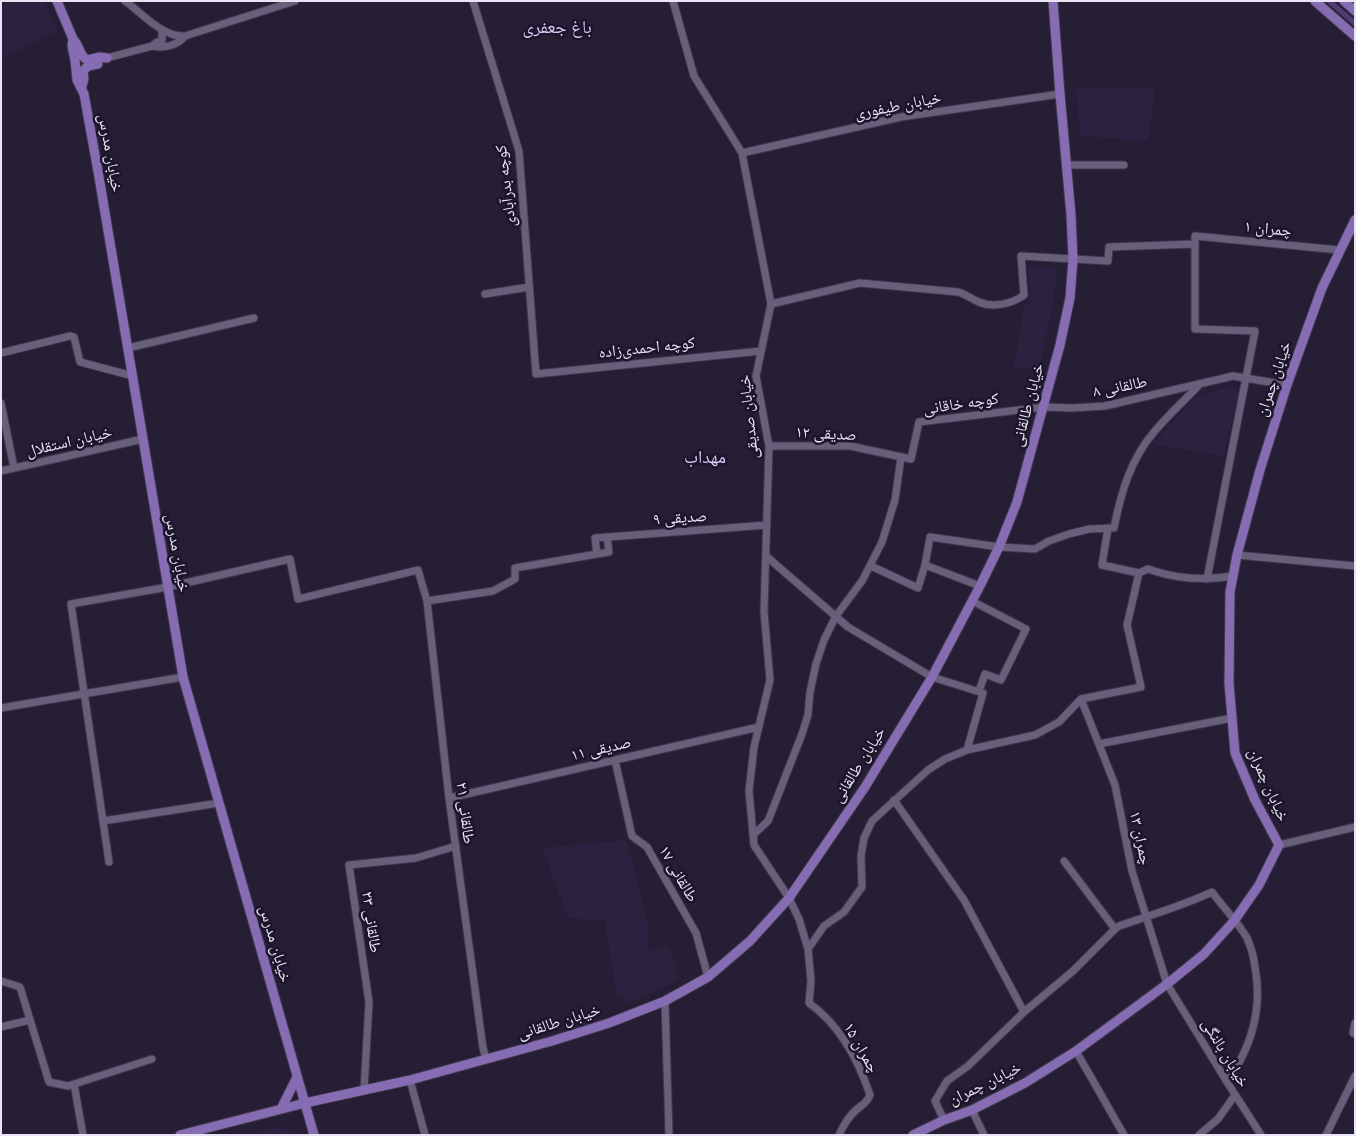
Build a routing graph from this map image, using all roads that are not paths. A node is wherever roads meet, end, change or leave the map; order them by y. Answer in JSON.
{"nodes":[{"id":1,"x":57,"y":1,"type":"edge"},
{"id":2,"x":125,"y":1,"type":"edge"},
{"id":3,"x":295,"y":1,"type":"edge"},
{"id":4,"x":473,"y":1,"type":"edge"},
{"id":5,"x":673,"y":1,"type":"edge"},
{"id":6,"x":1053,"y":1,"type":"edge"},
{"id":7,"x":1315,"y":1,"type":"edge"},
{"id":8,"x":1344,"y":1,"type":"edge"},
{"id":9,"x":1355,"y":11,"type":"edge"},
{"id":10,"x":162,"y":30,"type":"junction"},
{"id":11,"x":185,"y":36,"type":"junction"},
{"id":12,"x":1355,"y":36,"type":"edge"},
{"id":13,"x":73,"y":39,"type":"junction"},
{"id":14,"x":152,"y":46,"type":"junction"},
{"id":15,"x":107,"y":58,"type":"junction"},
{"id":16,"x":82,"y":86,"type":"junction"},
{"id":17,"x":1060,"y":94,"type":"junction"},
{"id":18,"x":742,"y":153,"type":"junction"},
{"id":19,"x":1066,"y":165,"type":"junction"},
{"id":20,"x":1124,"y":165,"type":"dead end"},
{"id":21,"x":1355,"y":220,"type":"edge"},
{"id":22,"x":1195,"y":244,"type":"junction"},
{"id":23,"x":1339,"y":250,"type":"junction"},
{"id":24,"x":1073,"y":259,"type":"junction"},
{"id":25,"x":530,"y":287,"type":"junction"},
{"id":26,"x":485,"y":294,"type":"dead end"},
{"id":27,"x":771,"y":304,"type":"junction"},
{"id":28,"x":254,"y":318,"type":"dead end"},
{"id":29,"x":128,"y":348,"type":"junction"},
{"id":30,"x":761,"y":350,"type":"junction"},
{"id":31,"x":1,"y":353,"type":"edge"},
{"id":32,"x":536,"y":374,"type":"joint"},
{"id":33,"x":133,"y":376,"type":"junction"},
{"id":34,"x":1246,"y":378,"type":"junction"},
{"id":35,"x":1200,"y":384,"type":"junction"},
{"id":36,"x":1287,"y":385,"type":"junction"},
{"id":37,"x":1,"y":403,"type":"edge"},
{"id":38,"x":1044,"y":407,"type":"junction"},
{"id":39,"x":143,"y":439,"type":"junction"},
{"id":40,"x":769,"y":446,"type":"junction"},
{"id":41,"x":901,"y":457,"type":"junction"},
{"id":42,"x":911,"y":459,"type":"joint"},
{"id":43,"x":14,"y":468,"type":"junction"},
{"id":44,"x":1,"y":471,"type":"edge"},
{"id":45,"x":766,"y":525,"type":"junction"},
{"id":46,"x":1111,"y":528,"type":"junction"},
{"id":47,"x":606,"y":537,"type":"junction"},
{"id":48,"x":999,"y":547,"type":"junction"},
{"id":49,"x":597,"y":554,"type":"junction"},
{"id":50,"x":766,"y":556,"type":"junction"},
{"id":51,"x":1237,"y":556,"type":"junction"},
{"id":52,"x":926,"y":565,"type":"junction"},
{"id":53,"x":871,"y":566,"type":"junction"},
{"id":54,"x":1355,"y":566,"type":"edge"},
{"id":55,"x":1138,"y":573,"type":"junction"},
{"id":56,"x":1233,"y":576,"type":"junction"},
{"id":57,"x":1207,"y":579,"type":"junction"},
{"id":58,"x":980,"y":586,"type":"junction"},
{"id":59,"x":168,"y":587,"type":"junction"},
{"id":60,"x":427,"y":601,"type":"junction"},
{"id":61,"x":972,"y":601,"type":"junction"},
{"id":62,"x":836,"y":616,"type":"junction"},
{"id":63,"x":183,"y":677,"type":"junction"},
{"id":64,"x":932,"y":677,"type":"junction"},
{"id":65,"x":981,"y":692,"type":"junction"},
{"id":66,"x":84,"y":694,"type":"junction"},
{"id":67,"x":1082,"y":699,"type":"junction"},
{"id":68,"x":1,"y":708,"type":"edge"},
{"id":69,"x":1232,"y":718,"type":"junction"},
{"id":70,"x":759,"y":727,"type":"junction"},
{"id":71,"x":1099,"y":744,"type":"junction"},
{"id":72,"x":967,"y":750,"type":"junction"},
{"id":73,"x":615,"y":760,"type":"junction"},
{"id":74,"x":449,"y":798,"type":"junction"},
{"id":75,"x":894,"y":800,"type":"junction"},
{"id":76,"x":219,"y":803,"type":"junction"},
{"id":77,"x":103,"y":821,"type":"junction"},
{"id":78,"x":1355,"y":827,"type":"edge"},
{"id":79,"x":753,"y":835,"type":"junction"},
{"id":80,"x":1279,"y":845,"type":"junction"},
{"id":81,"x":456,"y":846,"type":"junction"},
{"id":82,"x":1064,"y":861,"type":"dead end"},
{"id":83,"x":109,"y":862,"type":"dead end"},
{"id":84,"x":789,"y":898,"type":"junction"},
{"id":85,"x":1146,"y":916,"type":"junction"},
{"id":86,"x":1234,"y":921,"type":"junction"},
{"id":87,"x":1115,"y":929,"type":"junction"},
{"id":88,"x":808,"y":950,"type":"junction"},
{"id":89,"x":708,"y":977,"type":"junction"},
{"id":90,"x":1,"y":981,"type":"edge"},
{"id":91,"x":1167,"y":984,"type":"junction"},
{"id":92,"x":666,"y":1001,"type":"junction"},
{"id":93,"x":809,"y":1003,"type":"joint"},
{"id":94,"x":1024,"y":1012,"type":"junction"},
{"id":95,"x":30,"y":1020,"type":"junction"},
{"id":96,"x":1355,"y":1023,"type":"edge"},
{"id":97,"x":1,"y":1027,"type":"edge"},
{"id":98,"x":1355,"y":1034,"type":"edge"},
{"id":99,"x":1076,"y":1051,"type":"junction"},
{"id":100,"x":152,"y":1059,"type":"dead end"},
{"id":101,"x":486,"y":1059,"type":"junction"},
{"id":102,"x":1355,"y":1076,"type":"edge"},
{"id":103,"x":298,"y":1078,"type":"junction"},
{"id":104,"x":410,"y":1080,"type":"junction"},
{"id":105,"x":1227,"y":1082,"type":"junction"},
{"id":106,"x":74,"y":1084,"type":"junction"},
{"id":107,"x":364,"y":1090,"type":"junction"},
{"id":108,"x":1235,"y":1095,"type":"junction"},
{"id":109,"x":305,"y":1103,"type":"junction"},
{"id":110,"x":281,"y":1109,"type":"junction"},
{"id":111,"x":972,"y":1110,"type":"junction"},
{"id":112,"x":944,"y":1120,"type":"junction"},
{"id":113,"x":199,"y":1132,"type":"edge"},
{"id":114,"x":84,"y":1135,"type":"edge"},
{"id":115,"x":180,"y":1135,"type":"edge"},
{"id":116,"x":314,"y":1135,"type":"edge"},
{"id":117,"x":425,"y":1135,"type":"edge"},
{"id":118,"x":669,"y":1135,"type":"edge"},
{"id":119,"x":839,"y":1135,"type":"edge"},
{"id":120,"x":913,"y":1135,"type":"edge"},
{"id":121,"x":984,"y":1135,"type":"edge"},
{"id":122,"x":1124,"y":1135,"type":"edge"},
{"id":123,"x":1199,"y":1135,"type":"edge"},
{"id":124,"x":1261,"y":1135,"type":"edge"},
{"id":125,"x":1326,"y":1135,"type":"edge"}],
"edges":[{"from":1,"to":13,"type":"main road","name":"خیابان مدرس"},
{"from":2,"to":10,"type":"street"},
{"from":3,"to":11,"type":"street"},
{"from":4,"to":25,"type":"street","name":"کوچه بدرآبادی"},
{"from":5,"to":18,"type":"street","name":"خیابان صدیقی"},
{"from":6,"to":17,"type":"main road","name":"خیابان طالقانی"},
{"from":7,"to":12,"type":"main road"},
{"from":8,"to":9,"type":"main road"},
{"from":10,"to":11,"type":"street"},
{"from":10,"to":14,"type":"street"},
{"from":11,"to":14,"type":"street"},
{"from":13,"to":15,"type":"main road"},
{"from":13,"to":16,"type":"main road","name":"خیابان مدرس"},
{"from":14,"to":15,"type":"street"},
{"from":15,"to":16,"type":"main road"},
{"from":16,"to":29,"type":"main road","name":"خیابان مدرس"},
{"from":17,"to":18,"type":"street","name":"خیابان طیفوری"},
{"from":17,"to":19,"type":"main road","name":"خیابان طالقانی"},
{"from":18,"to":27,"type":"street","name":"خیابان صدیقی"},
{"from":19,"to":20,"type":"street"},
{"from":19,"to":24,"type":"main road","name":"خیابان طالقانی"},
{"from":21,"to":23,"type":"main road","name":"خیابان چمران"},
{"from":22,"to":23,"type":"street","name":"چمران ۱"},
{"from":22,"to":24,"type":"street"},
{"from":22,"to":34,"type":"street"},
{"from":23,"to":36,"type":"main road","name":"خیابان چمران"},
{"from":24,"to":27,"type":"street"},
{"from":24,"to":38,"type":"main road","name":"خیابان طالقانی"},
{"from":25,"to":26,"type":"street"},
{"from":25,"to":32,"type":"street","name":"کوچه بدرآبادی"},
{"from":27,"to":30,"type":"street","name":"خیابان صدیقی"},
{"from":28,"to":29,"type":"street"},
{"from":29,"to":33,"type":"main road","name":"خیابان مدرس"},
{"from":30,"to":32,"type":"street","name":"کوچه احمدی‌زاده"},
{"from":30,"to":40,"type":"street","name":"خیابان صدیقی"},
{"from":31,"to":33,"type":"street"},
{"from":33,"to":39,"type":"main road","name":"خیابان مدرس"},
{"from":34,"to":35,"type":"street","name":"طالقانی ۸"},
{"from":34,"to":36,"type":"street","name":"طالقانی ۸"},
{"from":34,"to":57,"type":"street"},
{"from":35,"to":38,"type":"street","name":"طالقانی ۸"},
{"from":35,"to":46,"type":"street"},
{"from":36,"to":51,"type":"main road","name":"خیابان چمران"},
{"from":37,"to":43,"type":"street"},
{"from":38,"to":42,"type":"street","name":"کوچه خاقانی"},
{"from":38,"to":48,"type":"main road","name":"خیابان طالقانی"},
{"from":39,"to":43,"type":"street","name":"خیابان استقلال"},
{"from":39,"to":59,"type":"main road","name":"خیابان مدرس"},
{"from":40,"to":41,"type":"street","name":"صدیقی ۱۲"},
{"from":40,"to":45,"type":"street","name":"خیابان صدیقی"},
{"from":41,"to":42,"type":"street","name":"صدیقی ۱۲"},
{"from":41,"to":53,"type":"street"},
{"from":43,"to":44,"type":"street","name":"خیابان استقلال"},
{"from":45,"to":47,"type":"street","name":"صدیقی ۹"},
{"from":45,"to":50,"type":"street","name":"خیابان صدیقی"},
{"from":46,"to":48,"type":"street"},
{"from":46,"to":55,"type":"street"},
{"from":47,"to":49,"type":"street","name":"صدیقی ۹"},
{"from":47,"to":49,"type":"street"},
{"from":48,"to":52,"type":"street"},
{"from":48,"to":58,"type":"main road","name":"خیابان طالقانی"},
{"from":49,"to":60,"type":"street"},
{"from":50,"to":62,"type":"street"},
{"from":50,"to":70,"type":"street","name":"خیابان صدیقی"},
{"from":51,"to":54,"type":"street"},
{"from":51,"to":56,"type":"main road","name":"خیابان چمران"},
{"from":52,"to":53,"type":"street"},
{"from":52,"to":58,"type":"street"},
{"from":53,"to":62,"type":"street"},
{"from":55,"to":57,"type":"street"},
{"from":55,"to":67,"type":"street"},
{"from":56,"to":57,"type":"street"},
{"from":56,"to":69,"type":"main road","name":"خیابان چمران"},
{"from":58,"to":61,"type":"main road","name":"خیابان طالقانی"},
{"from":59,"to":60,"type":"street","name":"طالقانی ۲۱"},
{"from":59,"to":63,"type":"main road","name":"خیابان مدرس"},
{"from":59,"to":66,"type":"street"},
{"from":60,"to":74,"type":"street","name":"طالقانی ۲۱"},
{"from":61,"to":64,"type":"main road","name":"خیابان طالقانی"},
{"from":61,"to":65,"type":"street"},
{"from":62,"to":64,"type":"street"},
{"from":62,"to":79,"type":"street"},
{"from":63,"to":66,"type":"street"},
{"from":63,"to":76,"type":"main road","name":"خیابان مدرس"},
{"from":64,"to":65,"type":"street"},
{"from":64,"to":84,"type":"main road","name":"خیابان طالقانی"},
{"from":65,"to":72,"type":"street"},
{"from":66,"to":68,"type":"street"},
{"from":66,"to":77,"type":"street"},
{"from":67,"to":71,"type":"street","name":"چمران ۱۳"},
{"from":67,"to":72,"type":"street"},
{"from":69,"to":71,"type":"street"},
{"from":69,"to":80,"type":"main road","name":"خیابان چمران"},
{"from":70,"to":73,"type":"street","name":"صدیقی ۱۱"},
{"from":70,"to":79,"type":"street","name":"خیابان صدیقی"},
{"from":71,"to":85,"type":"street","name":"چمران ۱۳"},
{"from":72,"to":75,"type":"street"},
{"from":73,"to":74,"type":"street","name":"صدیقی ۱۱"},
{"from":73,"to":89,"type":"street","name":"طالقانی ۱۷"},
{"from":74,"to":81,"type":"street","name":"طالقانی ۲۱"},
{"from":75,"to":88,"type":"street"},
{"from":75,"to":94,"type":"street"},
{"from":76,"to":77,"type":"street"},
{"from":76,"to":103,"type":"main road","name":"خیابان مدرس"},
{"from":77,"to":83,"type":"street"},
{"from":78,"to":80,"type":"street"},
{"from":79,"to":84,"type":"street","name":"خیابان صدیقی"},
{"from":80,"to":86,"type":"main road","name":"خیابان چمران"},
{"from":81,"to":101,"type":"street","name":"طالقانی ۲۱"},
{"from":81,"to":107,"type":"street","name":"طالقانی ۲۳"},
{"from":82,"to":87,"type":"street"},
{"from":84,"to":88,"type":"street","name":"خیابان صدیقی"},
{"from":84,"to":89,"type":"main road","name":"خیابان طالقانی"},
{"from":85,"to":86,"type":"street"},
{"from":85,"to":87,"type":"street"},
{"from":85,"to":91,"type":"street","name":"چمران ۱۳"},
{"from":86,"to":91,"type":"main road","name":"خیابان چمران"},
{"from":86,"to":105,"type":"street"},
{"from":87,"to":94,"type":"street"},
{"from":88,"to":93,"type":"street","name":"خیابان صدیقی"},
{"from":89,"to":92,"type":"main road","name":"خیابان طالقانی"},
{"from":90,"to":95,"type":"street"},
{"from":91,"to":99,"type":"main road","name":"خیابان چمران"},
{"from":91,"to":105,"type":"street","name":"خیابان بالنگی"},
{"from":92,"to":101,"type":"main road","name":"خیابان طالقانی"},
{"from":92,"to":118,"type":"street"},
{"from":93,"to":119,"type":"street","name":"چمران ۱۵"},
{"from":94,"to":112,"type":"street"},
{"from":95,"to":97,"type":"street"},
{"from":95,"to":106,"type":"street"},
{"from":96,"to":98,"type":"street"},
{"from":99,"to":111,"type":"main road","name":"خیابان چمران"},
{"from":99,"to":122,"type":"street"},
{"from":100,"to":106,"type":"street"},
{"from":101,"to":104,"type":"main road","name":"خیابان طالقانی"},
{"from":102,"to":125,"type":"street"},
{"from":103,"to":109,"type":"main road","name":"خیابان مدرس"},
{"from":103,"to":110,"type":"main road"},
{"from":104,"to":107,"type":"main road","name":"خیابان طالقانی"},
{"from":104,"to":117,"type":"street"},
{"from":105,"to":108,"type":"street","name":"خیابان بالنگی"},
{"from":106,"to":114,"type":"street"},
{"from":107,"to":109,"type":"main road","name":"خیابان طالقانی"},
{"from":108,"to":123,"type":"street"},
{"from":108,"to":124,"type":"street","name":"خیابان بالنگی"},
{"from":109,"to":110,"type":"main road","name":"خیابان طالقانی"},
{"from":109,"to":116,"type":"main road","name":"خیابان مدرس"},
{"from":110,"to":113,"type":"main road","name":"خیابان طالقانی"},
{"from":111,"to":112,"type":"main road","name":"خیابان چمران"},
{"from":111,"to":121,"type":"street"},
{"from":112,"to":120,"type":"main road","name":"خیابان چمران"},
{"from":113,"to":115,"type":"main road","name":"خیابان طالقانی"}]}
